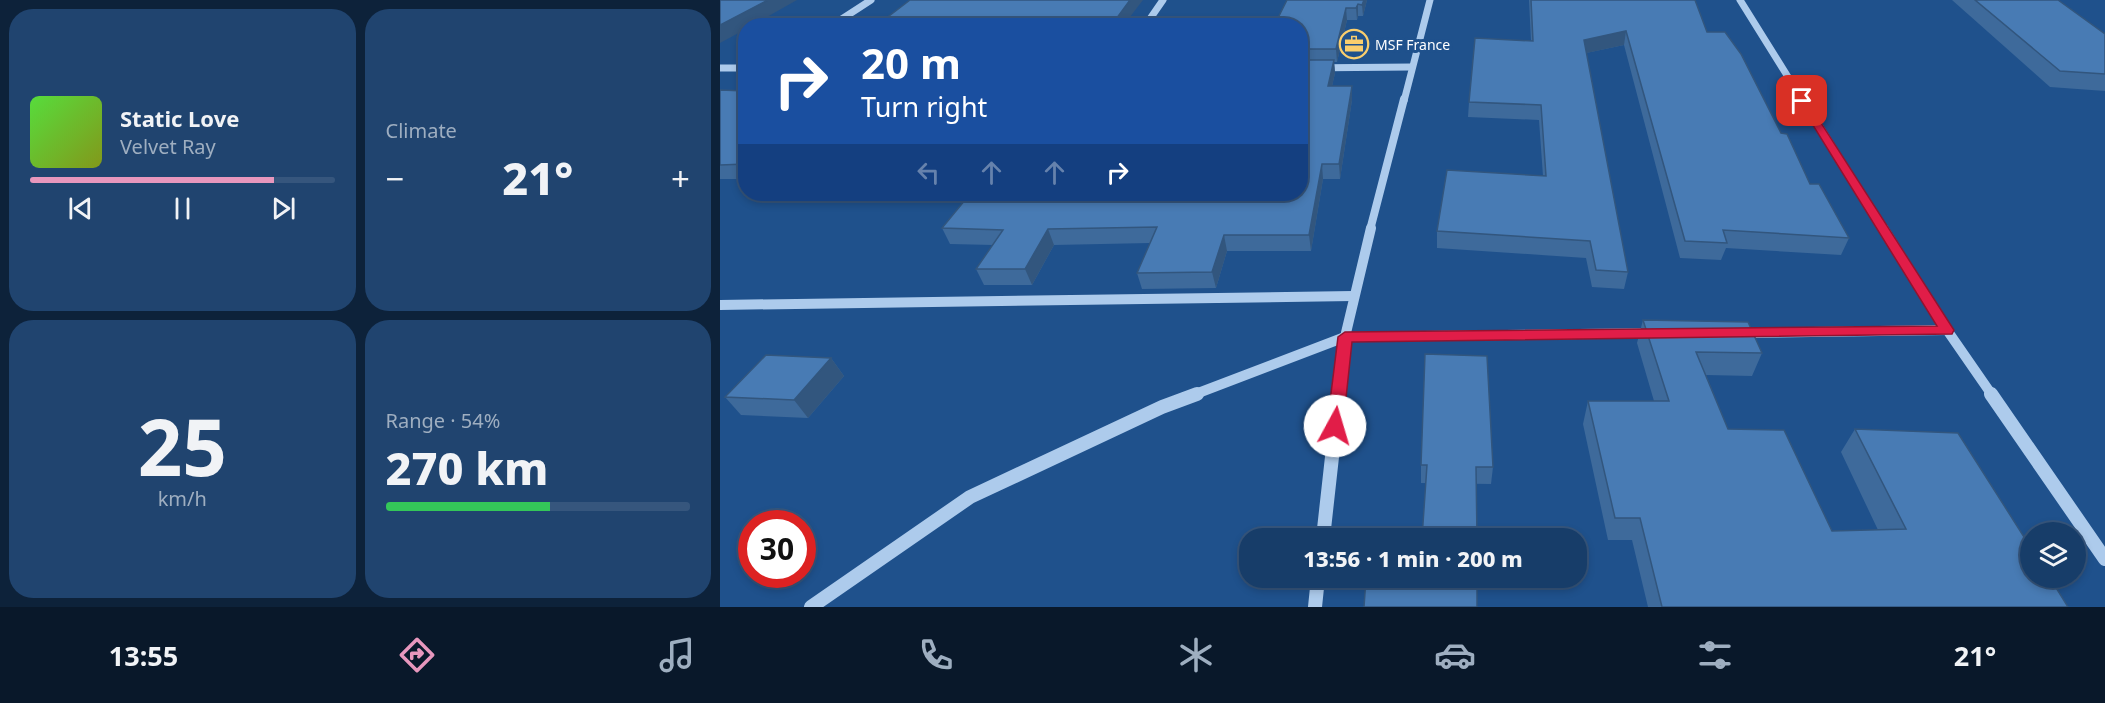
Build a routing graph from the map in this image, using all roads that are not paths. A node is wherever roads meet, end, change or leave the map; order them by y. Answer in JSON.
{"nodes":[{"id":1,"x":871,"y":0,"type":"edge"},
{"id":2,"x":1163,"y":0,"type":"edge"},
{"id":3,"x":1430,"y":0,"type":"edge"},
{"id":4,"x":1740,"y":0,"type":"edge"},
{"id":5,"x":843,"y":18,"type":"edge"},
{"id":6,"x":1151,"y":18,"type":"edge"},
{"id":7,"x":1411,"y":67,"type":"junction"},
{"id":8,"x":1308,"y":68,"type":"edge"},
{"id":9,"x":720,"y":69,"type":"edge"},
{"id":10,"x":738,"y":69,"type":"edge"},
{"id":11,"x":1353,"y":296,"type":"junction"},
{"id":12,"x":720,"y":305,"type":"edge"},
{"id":13,"x":1947,"y":330,"type":"junction"},
{"id":14,"x":1664,"y":333,"type":"edge"},
{"id":15,"x":1722,"y":333,"type":"edge"},
{"id":16,"x":1345,"y":337,"type":"junction"},
{"id":17,"x":1324,"y":528,"type":"edge"},
{"id":18,"x":2105,"y":559,"type":"edge"},
{"id":19,"x":1317,"y":588,"type":"edge"},
{"id":20,"x":811,"y":607,"type":"edge"},
{"id":21,"x":1315,"y":607,"type":"edge"}],
"edges":[{"from":1,"to":5,"type":"street"},
{"from":2,"to":6,"type":"street"},
{"from":3,"to":7,"type":"street"},
{"from":4,"to":13,"type":"street"},
{"from":7,"to":8,"type":"street"},
{"from":7,"to":11,"type":"street"},
{"from":9,"to":10,"type":"street"},
{"from":11,"to":12,"type":"street"},
{"from":11,"to":16,"type":"street"},
{"from":13,"to":15,"type":"street"},
{"from":13,"to":18,"type":"street"},
{"from":14,"to":16,"type":"street"},
{"from":16,"to":17,"type":"street"},
{"from":16,"to":20,"type":"street"},
{"from":19,"to":21,"type":"street"}]}
